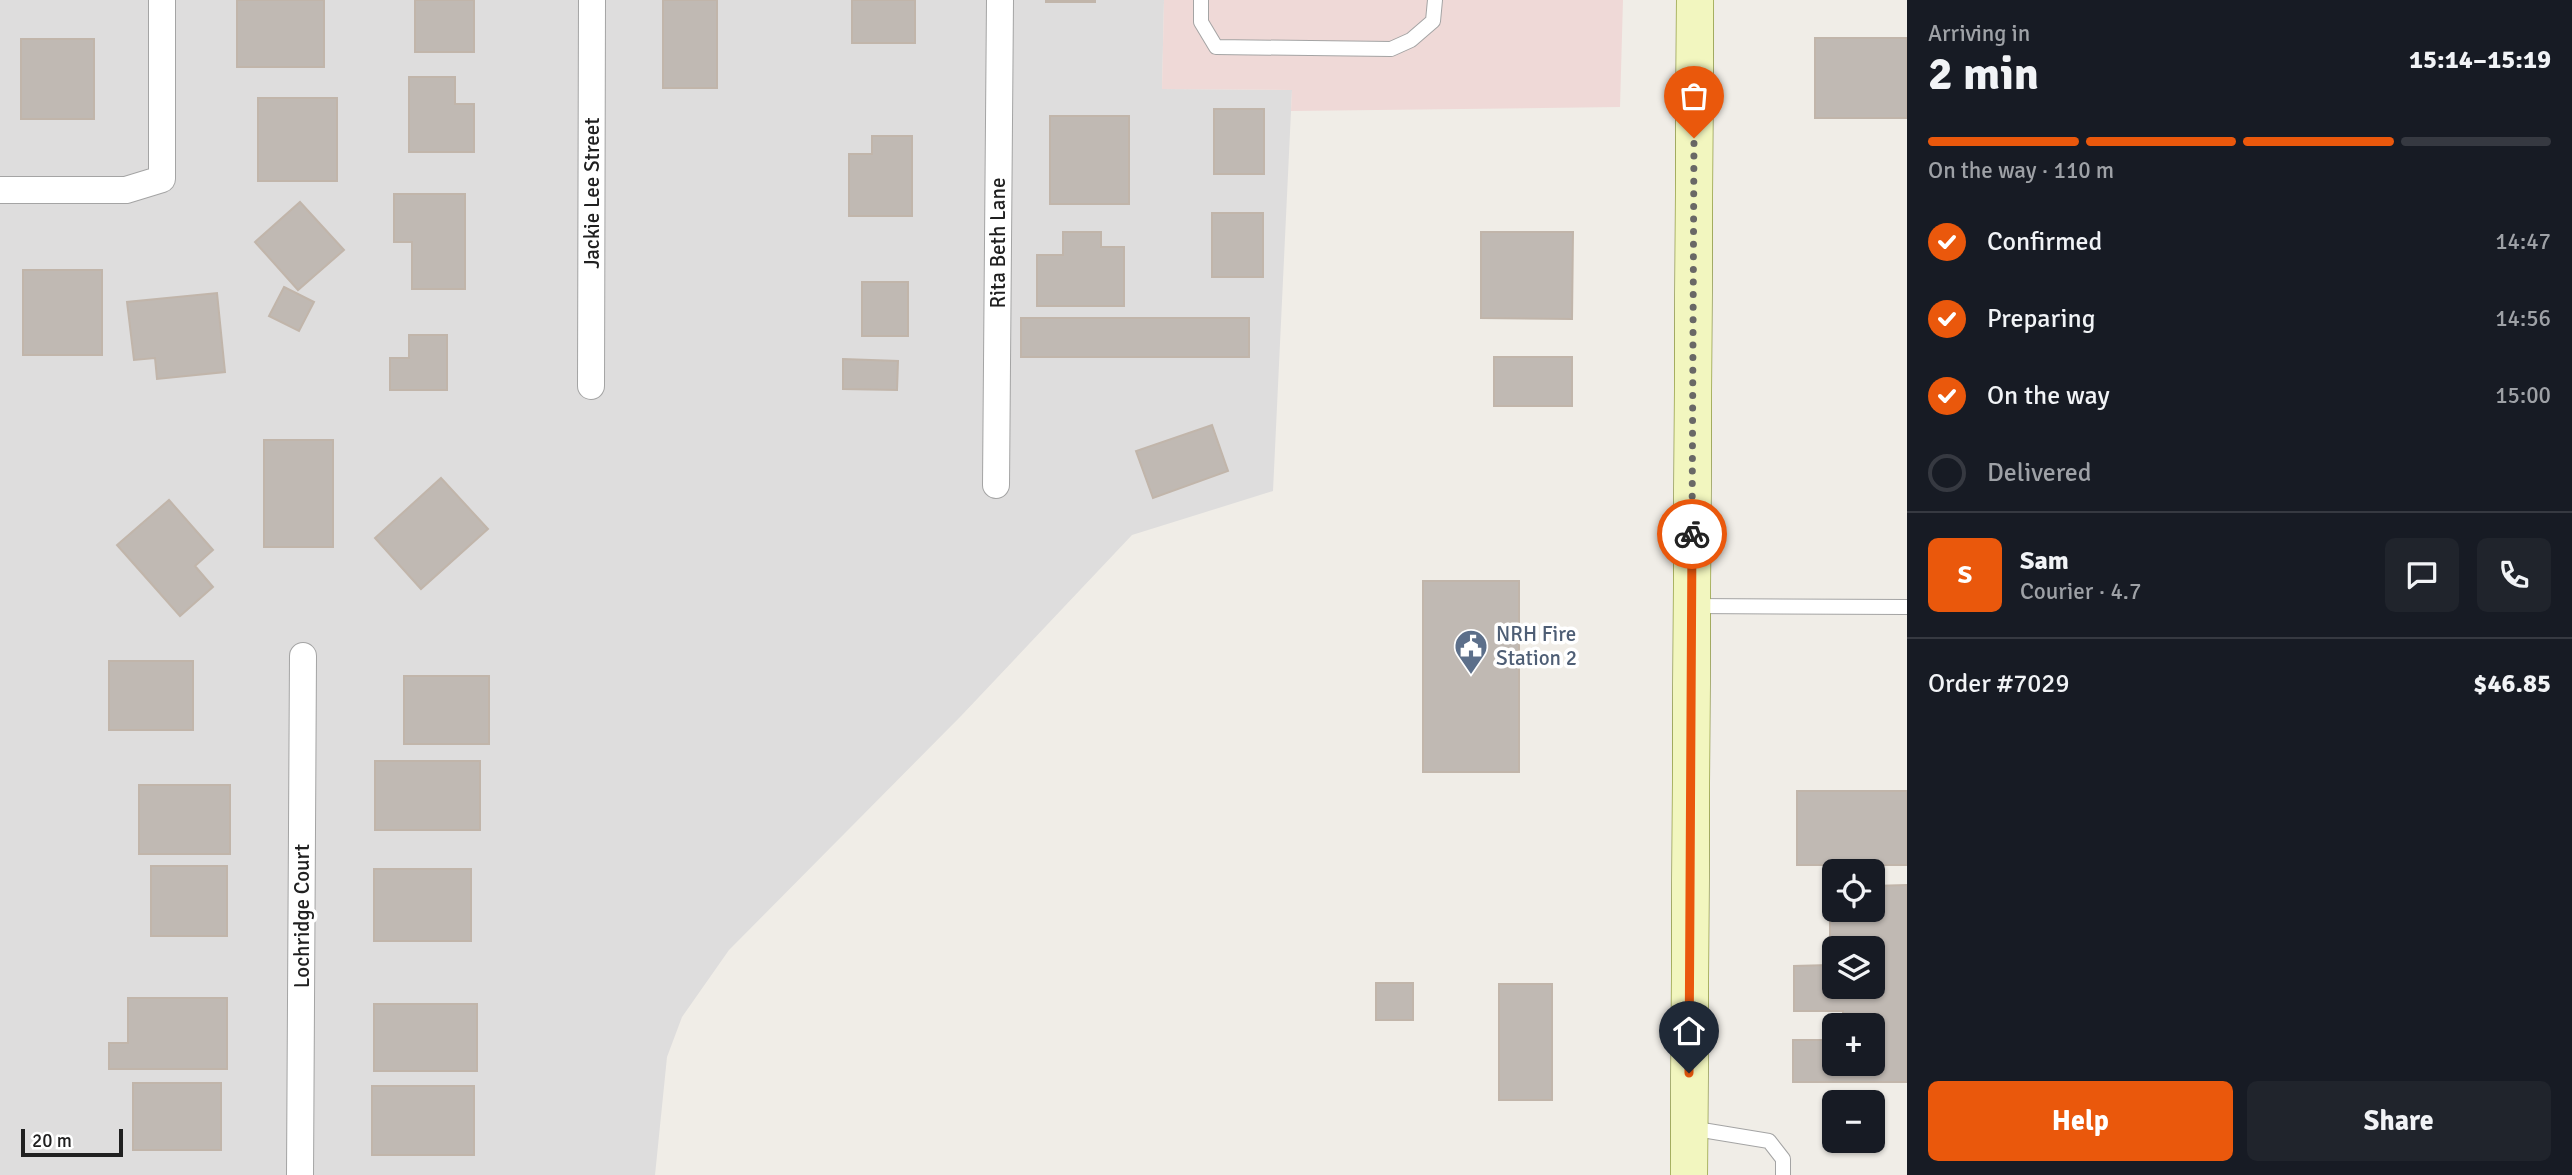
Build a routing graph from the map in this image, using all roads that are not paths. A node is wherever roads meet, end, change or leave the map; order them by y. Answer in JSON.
{"nodes":[{"id":1,"x":162,"y":0,"type":"edge"},
{"id":2,"x":592,"y":0,"type":"edge"},
{"id":3,"x":1000,"y":0,"type":"edge"},
{"id":4,"x":1201,"y":0,"type":"edge"},
{"id":5,"x":1435,"y":0,"type":"edge"},
{"id":6,"x":1695,"y":0,"type":"edge"},
{"id":7,"x":0,"y":190,"type":"edge"},
{"id":8,"x":591,"y":386,"type":"dead end"},
{"id":9,"x":996,"y":485,"type":"dead end"},
{"id":10,"x":1692,"y":606,"type":"junction"},
{"id":11,"x":1907,"y":607,"type":"edge"},
{"id":12,"x":303,"y":656,"type":"dead end"},
{"id":13,"x":1689,"y":1128,"type":"junction"},
{"id":14,"x":300,"y":1175,"type":"edge"},
{"id":15,"x":1689,"y":1175,"type":"edge"},
{"id":16,"x":1783,"y":1175,"type":"edge"}],
"edges":[{"from":1,"to":7,"type":"street"},
{"from":2,"to":8,"type":"street","name":"Jackie Lee Street"},
{"from":3,"to":9,"type":"street","name":"Rita Beth Lane"},
{"from":4,"to":5,"type":"lane"},
{"from":6,"to":10,"type":"main road"},
{"from":10,"to":11,"type":"lane"},
{"from":10,"to":13,"type":"main road"},
{"from":12,"to":14,"type":"street","name":"Lochridge Court"},
{"from":13,"to":15,"type":"main road"},
{"from":13,"to":16,"type":"lane"}]}
